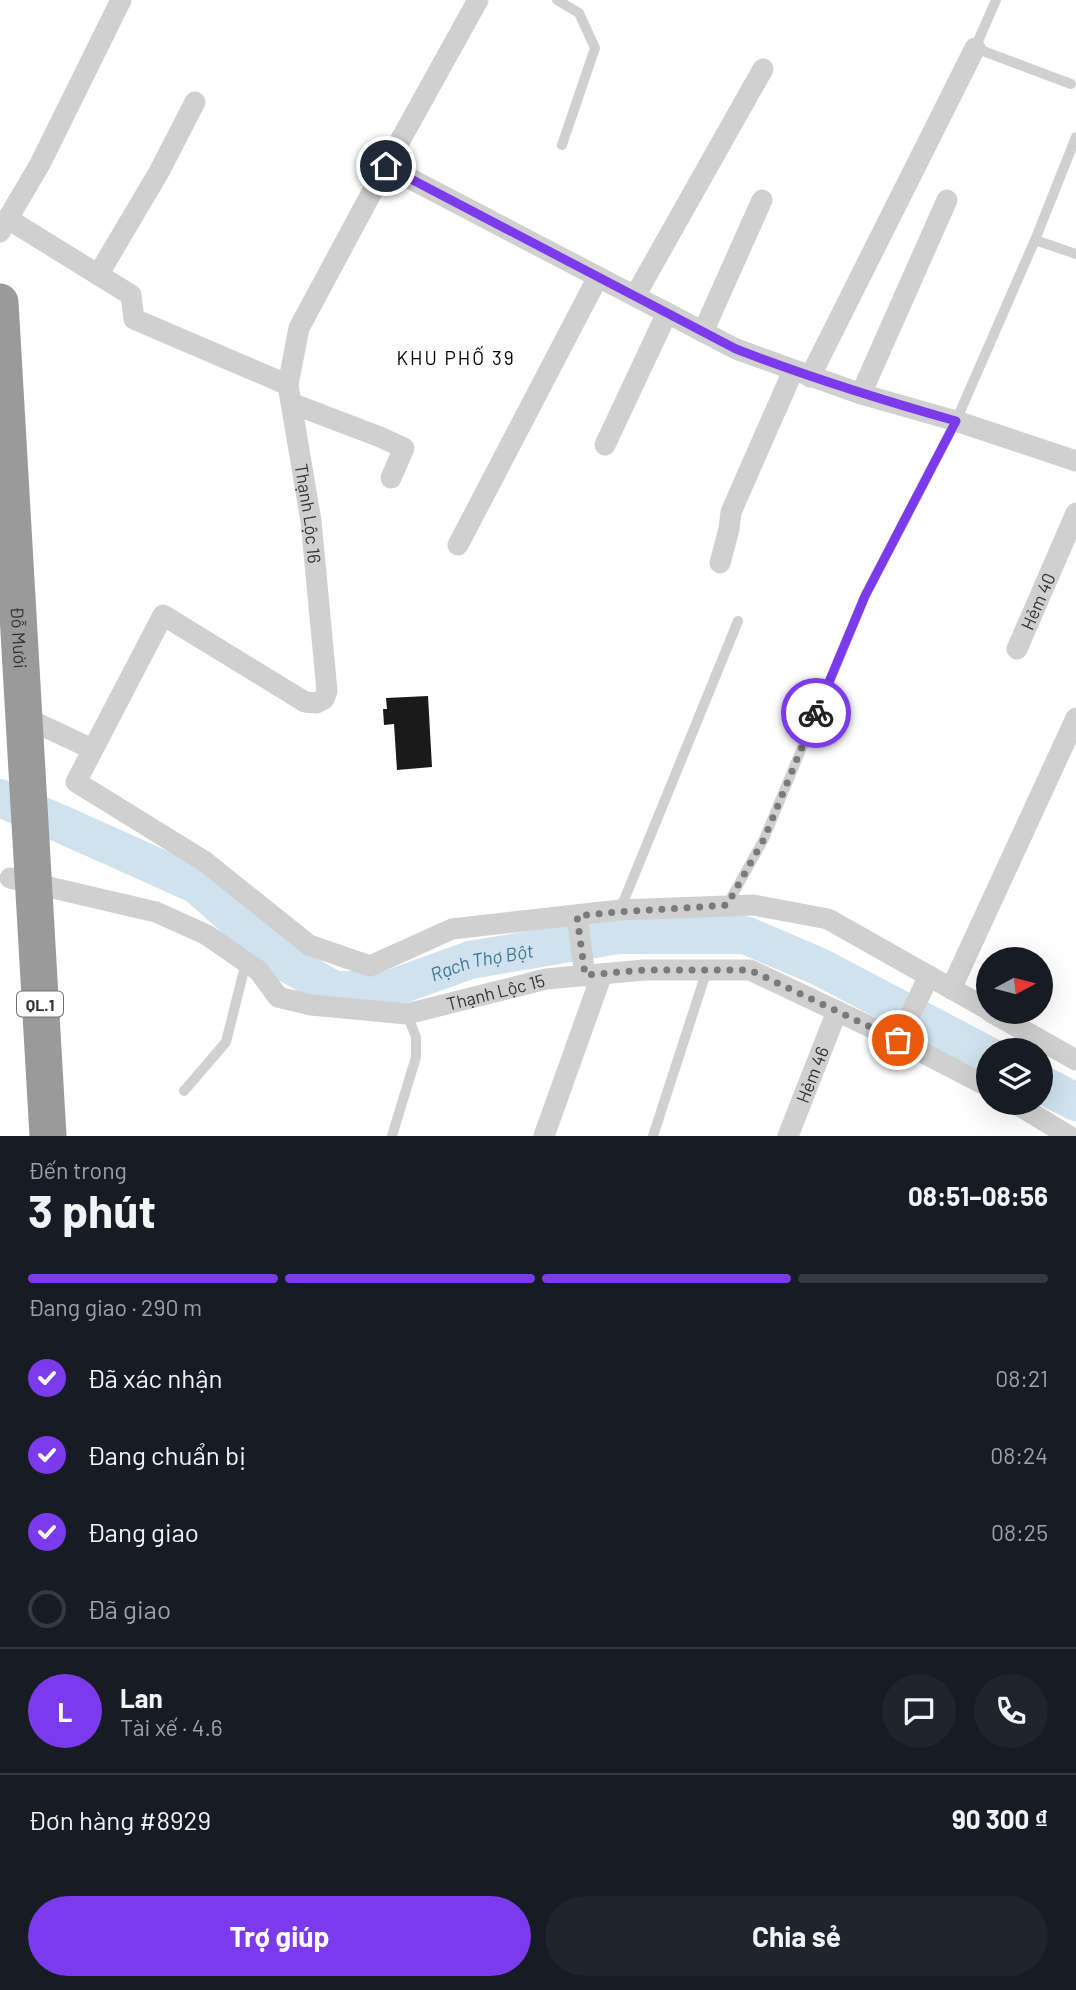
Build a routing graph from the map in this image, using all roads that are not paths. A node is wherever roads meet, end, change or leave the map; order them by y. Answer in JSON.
{"nodes":[{"id":1,"x":121,"y":0,"type":"edge"},
{"id":2,"x":478,"y":0,"type":"edge"},
{"id":3,"x":557,"y":0,"type":"edge"},
{"id":4,"x":996,"y":0,"type":"edge"},
{"id":5,"x":975,"y":48,"type":"junction"},
{"id":6,"x":762,"y":69,"type":"dead end"},
{"id":7,"x":1071,"y":84,"type":"dead end"},
{"id":8,"x":195,"y":102,"type":"dead end"},
{"id":9,"x":1076,"y":137,"type":"edge"},
{"id":10,"x":562,"y":145,"type":"dead end"},
{"id":11,"x":386,"y":166,"type":"junction"},
{"id":12,"x":762,"y":200,"type":"dead end"},
{"id":13,"x":947,"y":200,"type":"dead end"},
{"id":14,"x":4,"y":225,"type":"edge"},
{"id":15,"x":1035,"y":240,"type":"junction"},
{"id":16,"x":1076,"y":254,"type":"edge"},
{"id":17,"x":98,"y":275,"type":"junction"},
{"id":18,"x":598,"y":277,"type":"junction"},
{"id":19,"x":635,"y":296,"type":"junction"},
{"id":20,"x":0,"y":302,"type":"edge"},
{"id":21,"x":667,"y":313,"type":"junction"},
{"id":22,"x":703,"y":332,"type":"junction"},
{"id":23,"x":802,"y":374,"type":"junction"},
{"id":24,"x":289,"y":394,"type":"junction"},
{"id":25,"x":861,"y":394,"type":"junction"},
{"id":26,"x":956,"y":421,"type":"junction"},
{"id":27,"x":605,"y":445,"type":"dead end"},
{"id":28,"x":1076,"y":461,"type":"edge"},
{"id":29,"x":391,"y":478,"type":"dead end"},
{"id":30,"x":1076,"y":513,"type":"edge"},
{"id":31,"x":458,"y":545,"type":"dead end"},
{"id":32,"x":719,"y":563,"type":"dead end"},
{"id":33,"x":738,"y":621,"type":"dead end"},
{"id":34,"x":1017,"y":649,"type":"dead end"},
{"id":35,"x":24,"y":717,"type":"junction"},
{"id":36,"x":1076,"y":718,"type":"edge"},
{"id":37,"x":92,"y":749,"type":"junction"},
{"id":38,"x":13,"y":755,"type":"edge"},
{"id":39,"x":25,"y":877,"type":"junction"},
{"id":40,"x":727,"y":905,"type":"junction"},
{"id":41,"x":621,"y":910,"type":"junction"},
{"id":42,"x":577,"y":916,"type":"junction"},
{"id":43,"x":246,"y":962,"type":"junction"},
{"id":44,"x":707,"y":970,"type":"junction"},
{"id":45,"x":593,"y":975,"type":"junction"},
{"id":46,"x":929,"y":976,"type":"junction"},
{"id":47,"x":951,"y":989,"type":"junction"},
{"id":48,"x":976,"y":1003,"type":"edge"},
{"id":49,"x":837,"y":1011,"type":"junction"},
{"id":50,"x":407,"y":1014,"type":"junction"},
{"id":51,"x":1013,"y":1024,"type":"edge"},
{"id":52,"x":898,"y":1040,"type":"junction"},
{"id":53,"x":1076,"y":1060,"type":"edge"},
{"id":54,"x":976,"y":1080,"type":"edge"},
{"id":55,"x":184,"y":1091,"type":"dead end"},
{"id":56,"x":1034,"y":1115,"type":"edge"},
{"id":57,"x":26,"y":1136,"type":"edge"},
{"id":58,"x":48,"y":1136,"type":"edge"},
{"id":59,"x":392,"y":1136,"type":"edge"},
{"id":60,"x":544,"y":1136,"type":"edge"},
{"id":61,"x":653,"y":1136,"type":"edge"},
{"id":62,"x":788,"y":1136,"type":"edge"},
{"id":63,"x":1069,"y":1136,"type":"edge"}],
"edges":[{"from":1,"to":14,"type":"street"},
{"from":2,"to":11,"type":"street","name":"Thạnh Lộc 16"},
{"from":3,"to":10,"type":"lane"},
{"from":4,"to":5,"type":"lane"},
{"from":5,"to":7,"type":"lane"},
{"from":5,"to":23,"type":"street"},
{"from":6,"to":19,"type":"street"},
{"from":8,"to":17,"type":"street"},
{"from":9,"to":15,"type":"lane"},
{"from":11,"to":18,"type":"street"},
{"from":11,"to":24,"type":"street","name":"Thạnh Lộc 16"},
{"from":12,"to":22,"type":"street"},
{"from":13,"to":25,"type":"street"},
{"from":14,"to":17,"type":"street"},
{"from":15,"to":16,"type":"lane"},
{"from":15,"to":26,"type":"lane"},
{"from":17,"to":24,"type":"street"},
{"from":18,"to":19,"type":"street"},
{"from":18,"to":31,"type":"street"},
{"from":19,"to":21,"type":"street"},
{"from":20,"to":35,"type":"highway","name":"Đỗ Mười","number":"QL.1"},
{"from":21,"to":22,"type":"street"},
{"from":21,"to":27,"type":"street"},
{"from":22,"to":23,"type":"street"},
{"from":23,"to":25,"type":"street"},
{"from":23,"to":32,"type":"street"},
{"from":24,"to":29,"type":"street"},
{"from":24,"to":37,"type":"street","name":"Thạnh Lộc 16"},
{"from":25,"to":26,"type":"street"},
{"from":26,"to":28,"type":"street"},
{"from":26,"to":40,"type":"lane"},
{"from":30,"to":34,"type":"street","name":"Hẻm 40"},
{"from":33,"to":41,"type":"lane"},
{"from":35,"to":37,"type":"street"},
{"from":35,"to":38,"type":"highway","name":"Đỗ Mười","number":"QL.1"},
{"from":36,"to":47,"type":"street"},
{"from":37,"to":42,"type":"street"},
{"from":38,"to":39,"type":"highway","number":"QL.1"},
{"from":39,"to":43,"type":"street","name":"Thạnh Lộc 15"},
{"from":39,"to":57,"type":"highway","number":"QL.1"},
{"from":39,"to":58,"type":"highway","number":"QL.1"},
{"from":40,"to":41,"type":"street"},
{"from":40,"to":46,"type":"street"},
{"from":41,"to":42,"type":"street"},
{"from":42,"to":45,"type":"street"},
{"from":43,"to":50,"type":"street","name":"Thạnh Lộc 15"},
{"from":43,"to":55,"type":"lane"},
{"from":44,"to":45,"type":"street","name":"Thạnh Lộc 15"},
{"from":44,"to":49,"type":"street","name":"Thạnh Lộc 15"},
{"from":44,"to":61,"type":"lane"},
{"from":45,"to":50,"type":"street","name":"Thạnh Lộc 15"},
{"from":45,"to":60,"type":"street"},
{"from":46,"to":47,"type":"street"},
{"from":46,"to":52,"type":"street"},
{"from":47,"to":48,"type":"street"},
{"from":49,"to":52,"type":"street","name":"Thạnh Lộc 15"},
{"from":49,"to":62,"type":"street","name":"Hẻm 46"},
{"from":50,"to":59,"type":"lane"},
{"from":51,"to":53,"type":"street"},
{"from":52,"to":54,"type":"street","name":"Thạnh Lộc 15"},
{"from":56,"to":63,"type":"street"}]}
